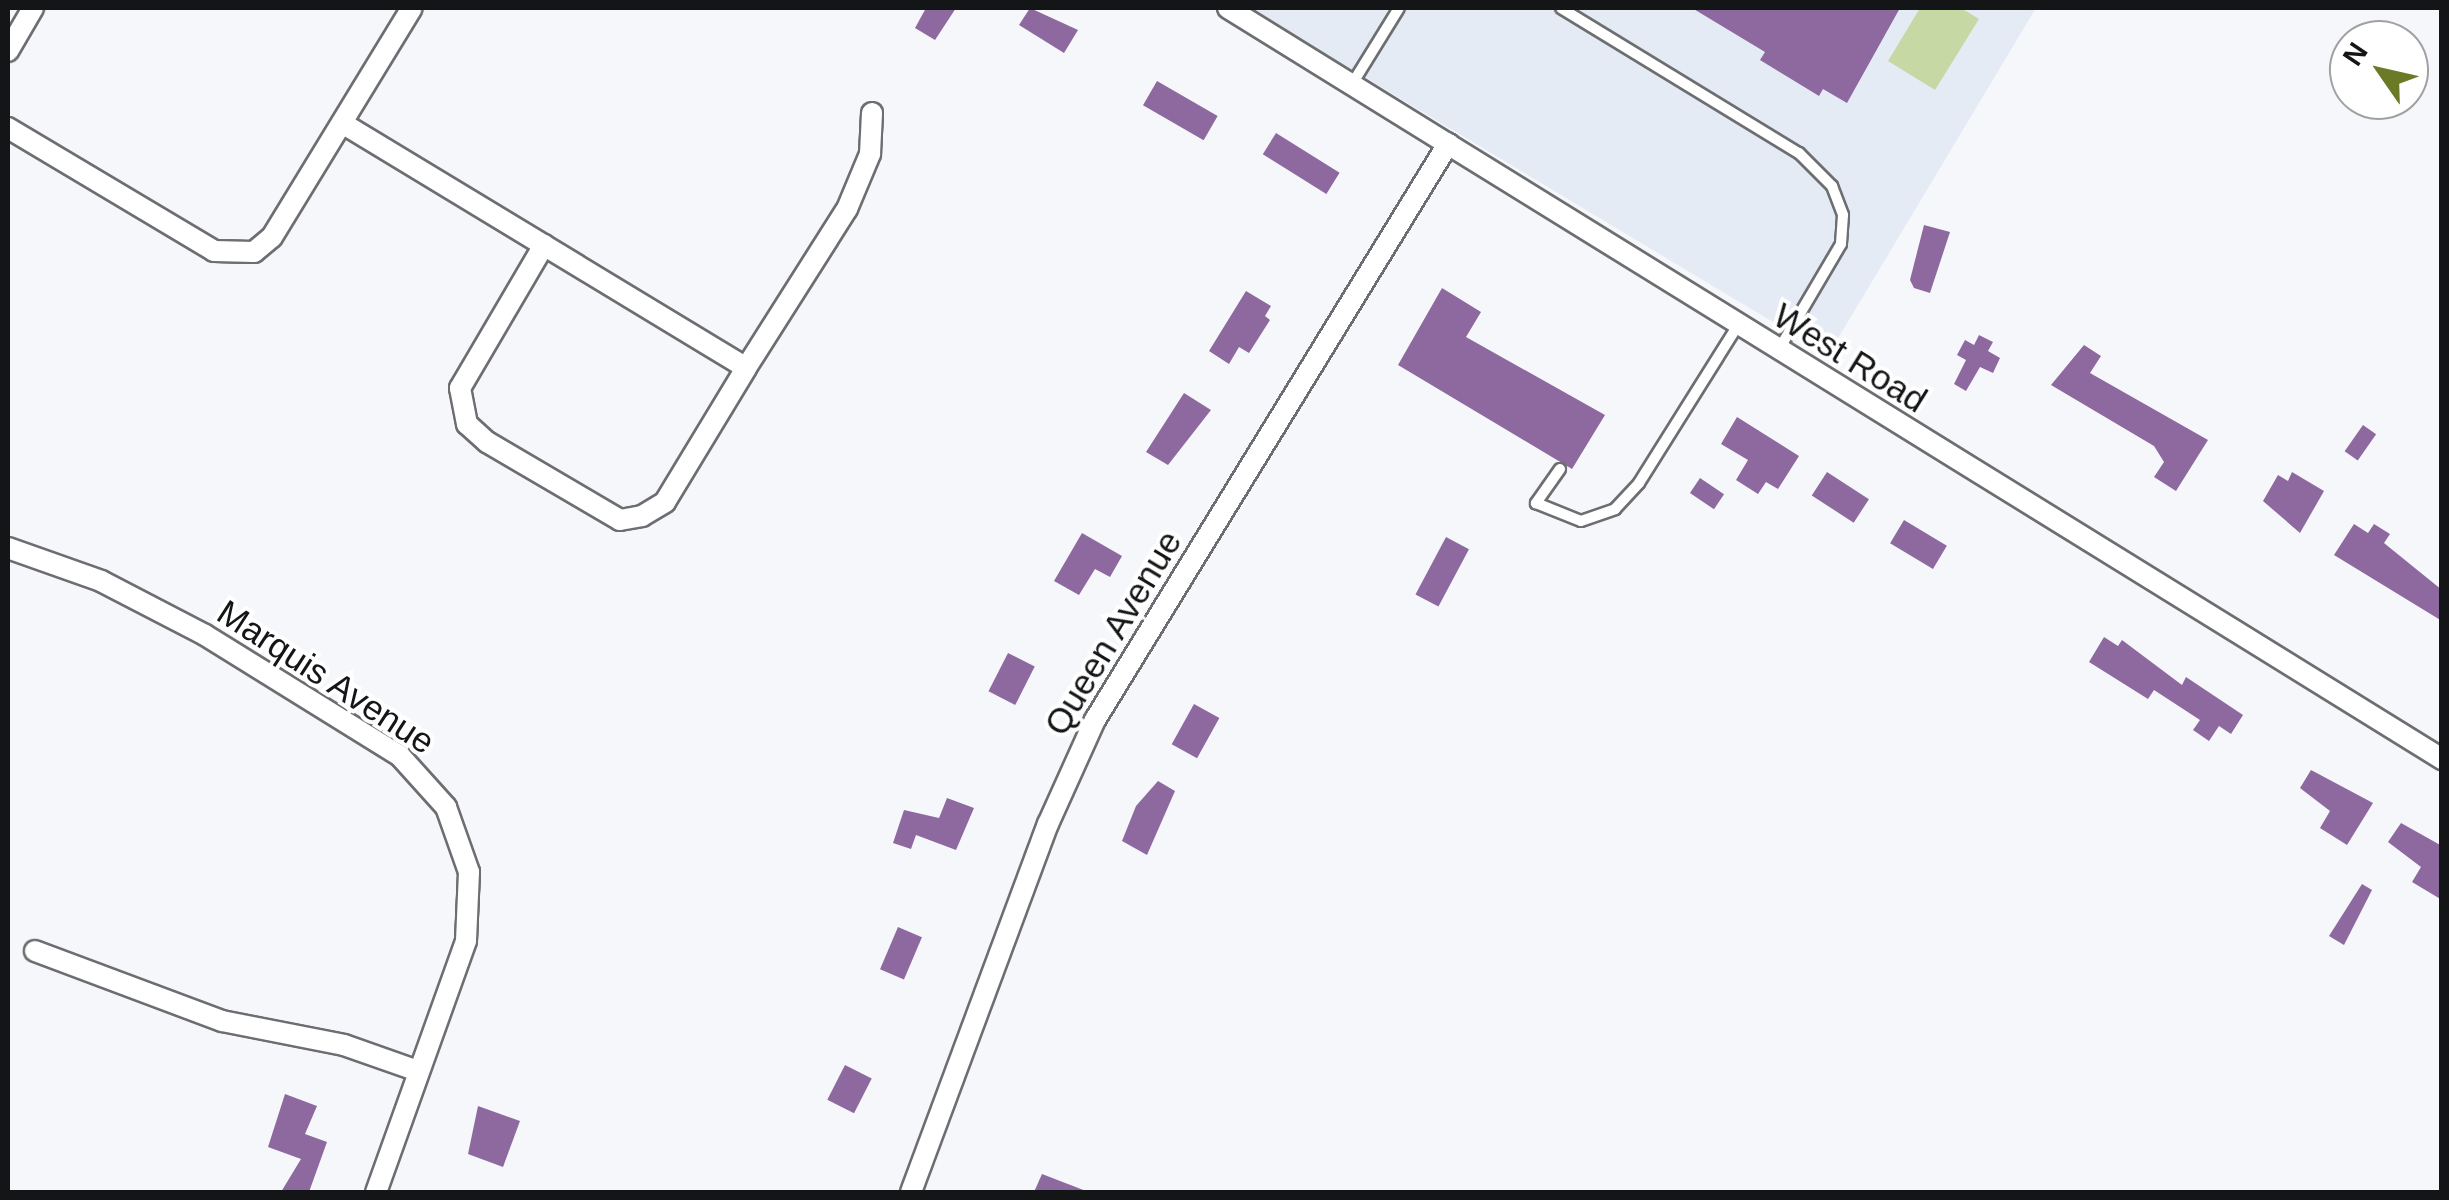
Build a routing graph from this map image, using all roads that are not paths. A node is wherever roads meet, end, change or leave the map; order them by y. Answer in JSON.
{"nodes":[{"id":1,"x":33,"y":8,"type":"edge"},
{"id":2,"x":412,"y":8,"type":"edge"},
{"id":3,"x":1228,"y":8,"type":"edge"},
{"id":4,"x":1399,"y":8,"type":"edge"},
{"id":5,"x":1562,"y":8,"type":"edge"},
{"id":6,"x":8,"y":51,"type":"edge"},
{"id":7,"x":1352,"y":84,"type":"junction"},
{"id":8,"x":872,"y":113,"type":"dead end"},
{"id":9,"x":342,"y":122,"type":"junction"},
{"id":10,"x":8,"y":128,"type":"edge"},
{"id":11,"x":1448,"y":144,"type":"junction"},
{"id":12,"x":544,"y":245,"type":"junction"},
{"id":13,"x":1737,"y":327,"type":"junction"},
{"id":14,"x":1777,"y":352,"type":"junction"},
{"id":15,"x":746,"y":368,"type":"junction"},
{"id":16,"x":1560,"y":468,"type":"dead end"},
{"id":17,"x":8,"y":548,"type":"edge"},
{"id":18,"x":2442,"y":759,"type":"edge"},
{"id":19,"x":35,"y":951,"type":"dead end"},
{"id":20,"x":418,"y":1071,"type":"junction"},
{"id":21,"x":383,"y":1190,"type":"edge"},
{"id":22,"x":911,"y":1192,"type":"edge"}],
"edges":[{"from":1,"to":6,"type":"street"},
{"from":2,"to":9,"type":"street"},
{"from":3,"to":7,"type":"street","name":"West Road"},
{"from":4,"to":7,"type":"lane"},
{"from":5,"to":14,"type":"lane"},
{"from":7,"to":11,"type":"street","name":"West Road"},
{"from":8,"to":15,"type":"street"},
{"from":9,"to":10,"type":"street"},
{"from":9,"to":12,"type":"street"},
{"from":11,"to":13,"type":"street","name":"West Road"},
{"from":11,"to":22,"type":"street","name":"Queen Avenue"},
{"from":12,"to":15,"type":"street"},
{"from":12,"to":15,"type":"street"},
{"from":13,"to":14,"type":"street","name":"West Road"},
{"from":13,"to":16,"type":"lane"},
{"from":14,"to":18,"type":"street","name":"West Road"},
{"from":17,"to":20,"type":"street","name":"Marquis Avenue"},
{"from":19,"to":20,"type":"street"},
{"from":20,"to":21,"type":"street","name":"Marquis Avenue"}]}
